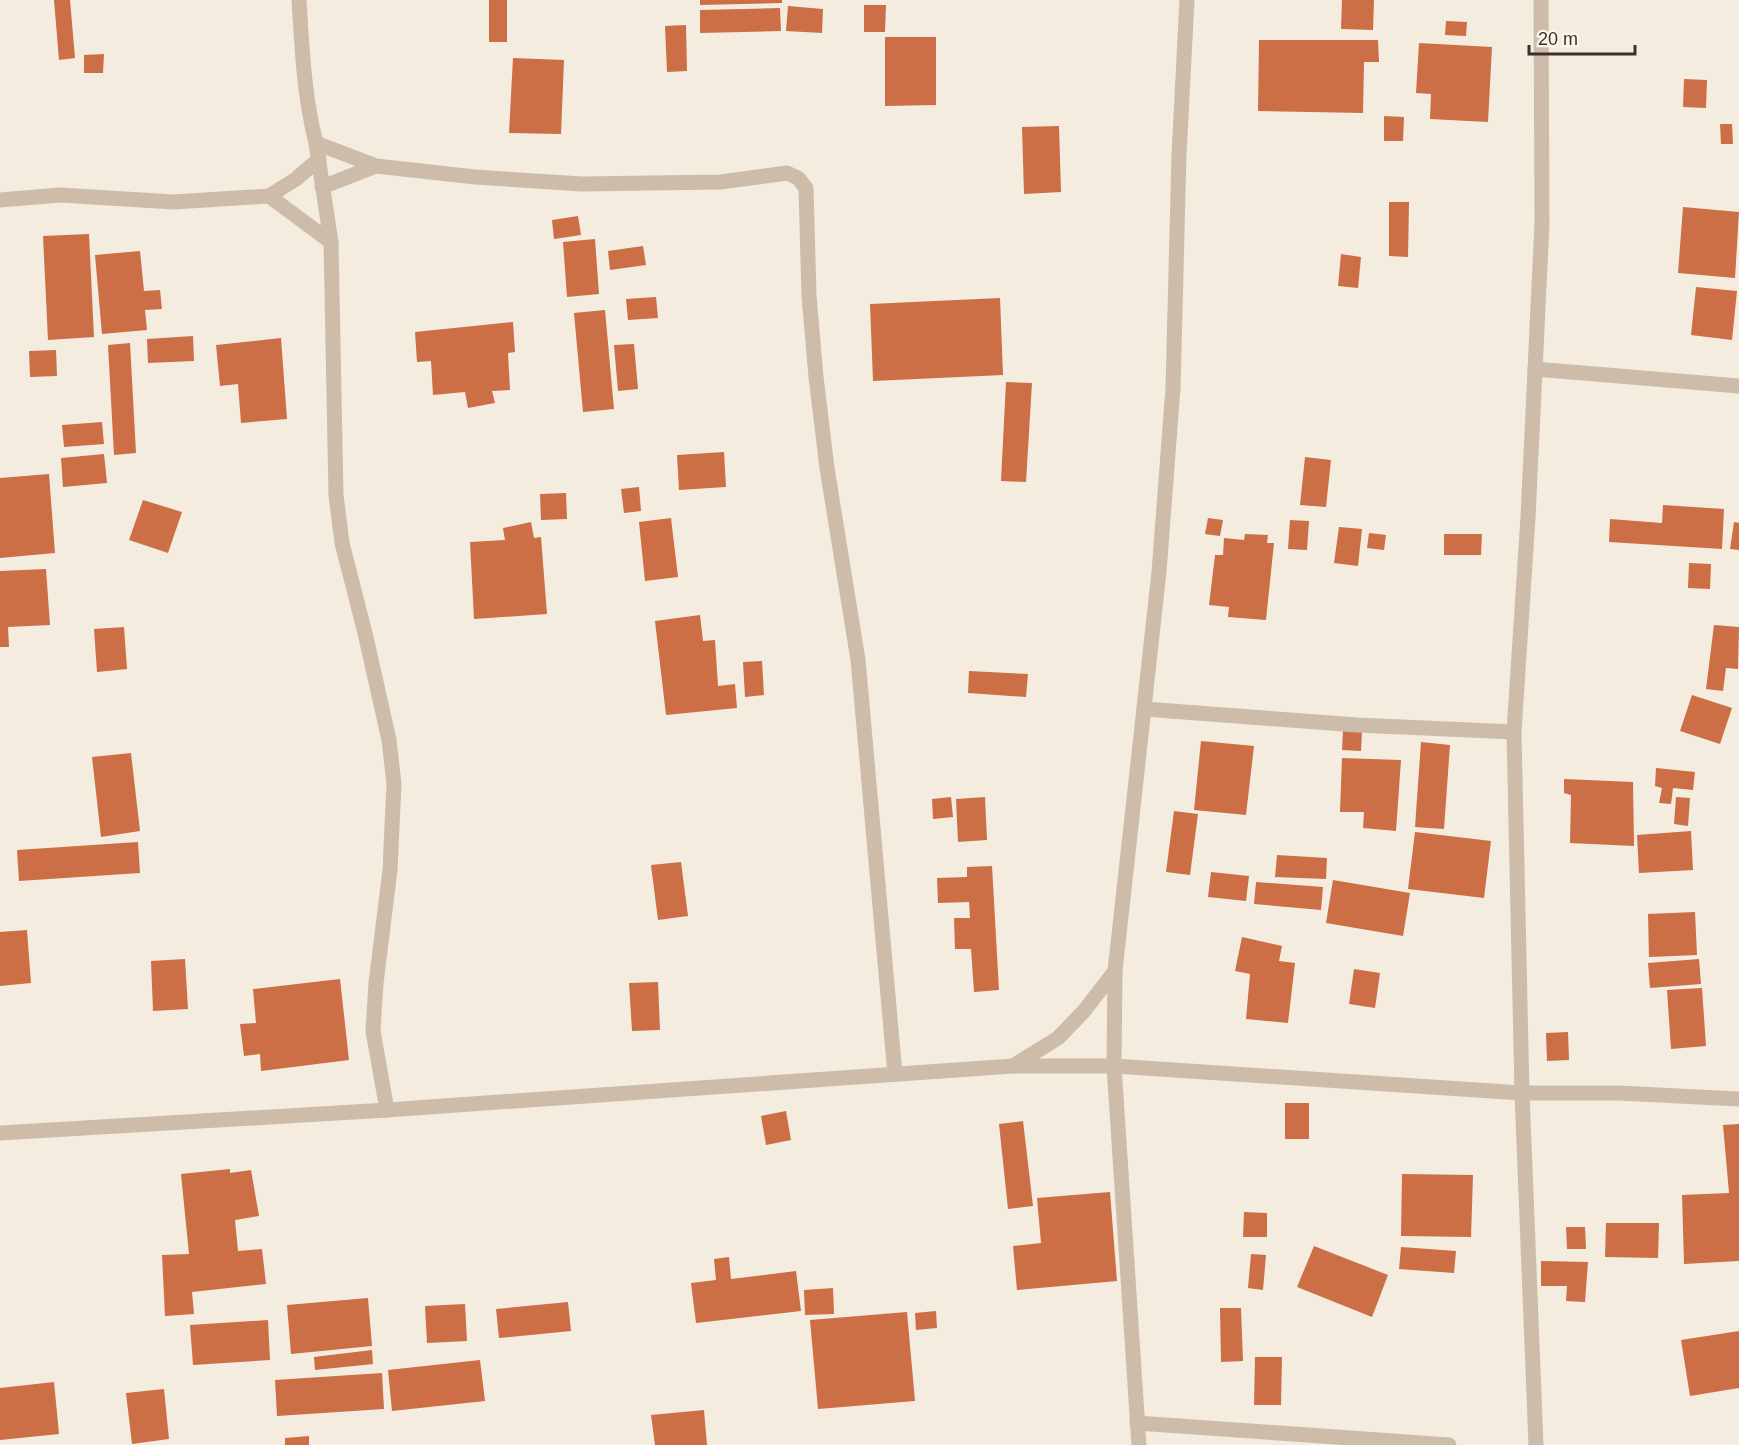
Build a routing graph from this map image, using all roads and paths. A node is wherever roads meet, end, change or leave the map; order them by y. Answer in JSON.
{"nodes":[{"id":1,"x":299,"y":0,"type":"edge"},
{"id":2,"x":1187,"y":0,"type":"edge"},
{"id":3,"x":1541,"y":0,"type":"edge"},
{"id":4,"x":317,"y":151,"type":"junction"},
{"id":5,"x":376,"y":166,"type":"junction"},
{"id":6,"x":322,"y":187,"type":"junction"},
{"id":7,"x":269,"y":196,"type":"junction"},
{"id":8,"x":0,"y":200,"type":"edge"},
{"id":9,"x":331,"y":242,"type":"junction"},
{"id":10,"x":1535,"y":369,"type":"junction"},
{"id":11,"x":1739,"y":386,"type":"edge"},
{"id":12,"x":1144,"y":709,"type":"junction"},
{"id":13,"x":1514,"y":732,"type":"junction"},
{"id":14,"x":1115,"y":971,"type":"junction"},
{"id":15,"x":1014,"y":1066,"type":"junction"},
{"id":16,"x":1114,"y":1066,"type":"junction"},
{"id":17,"x":895,"y":1074,"type":"junction"},
{"id":18,"x":1522,"y":1093,"type":"junction"},
{"id":19,"x":1739,"y":1100,"type":"edge"},
{"id":20,"x":387,"y":1110,"type":"junction"},
{"id":21,"x":0,"y":1134,"type":"edge"},
{"id":22,"x":1137,"y":1423,"type":"junction"},
{"id":23,"x":1138,"y":1445,"type":"edge"},
{"id":24,"x":1449,"y":1445,"type":"edge"},
{"id":25,"x":1536,"y":1445,"type":"edge"}],
"edges":[{"from":1,"to":4,"type":"street"},
{"from":2,"to":12,"type":"street"},
{"from":3,"to":10,"type":"street"},
{"from":4,"to":5,"type":"street"},
{"from":4,"to":6,"type":"street"},
{"from":4,"to":7,"type":"street"},
{"from":5,"to":6,"type":"street"},
{"from":5,"to":17,"type":"street"},
{"from":6,"to":9,"type":"street"},
{"from":7,"to":8,"type":"street"},
{"from":7,"to":9,"type":"street"},
{"from":9,"to":20,"type":"street"},
{"from":10,"to":11,"type":"street"},
{"from":10,"to":13,"type":"street"},
{"from":12,"to":13,"type":"street"},
{"from":12,"to":14,"type":"street"},
{"from":13,"to":18,"type":"street"},
{"from":14,"to":15,"type":"street"},
{"from":14,"to":16,"type":"street"},
{"from":15,"to":16,"type":"street"},
{"from":15,"to":17,"type":"street"},
{"from":16,"to":18,"type":"street"},
{"from":16,"to":22,"type":"street"},
{"from":17,"to":20,"type":"street"},
{"from":18,"to":19,"type":"street"},
{"from":18,"to":25,"type":"street"},
{"from":20,"to":21,"type":"street"},
{"from":22,"to":23,"type":"street"},
{"from":22,"to":24,"type":"street"}]}
